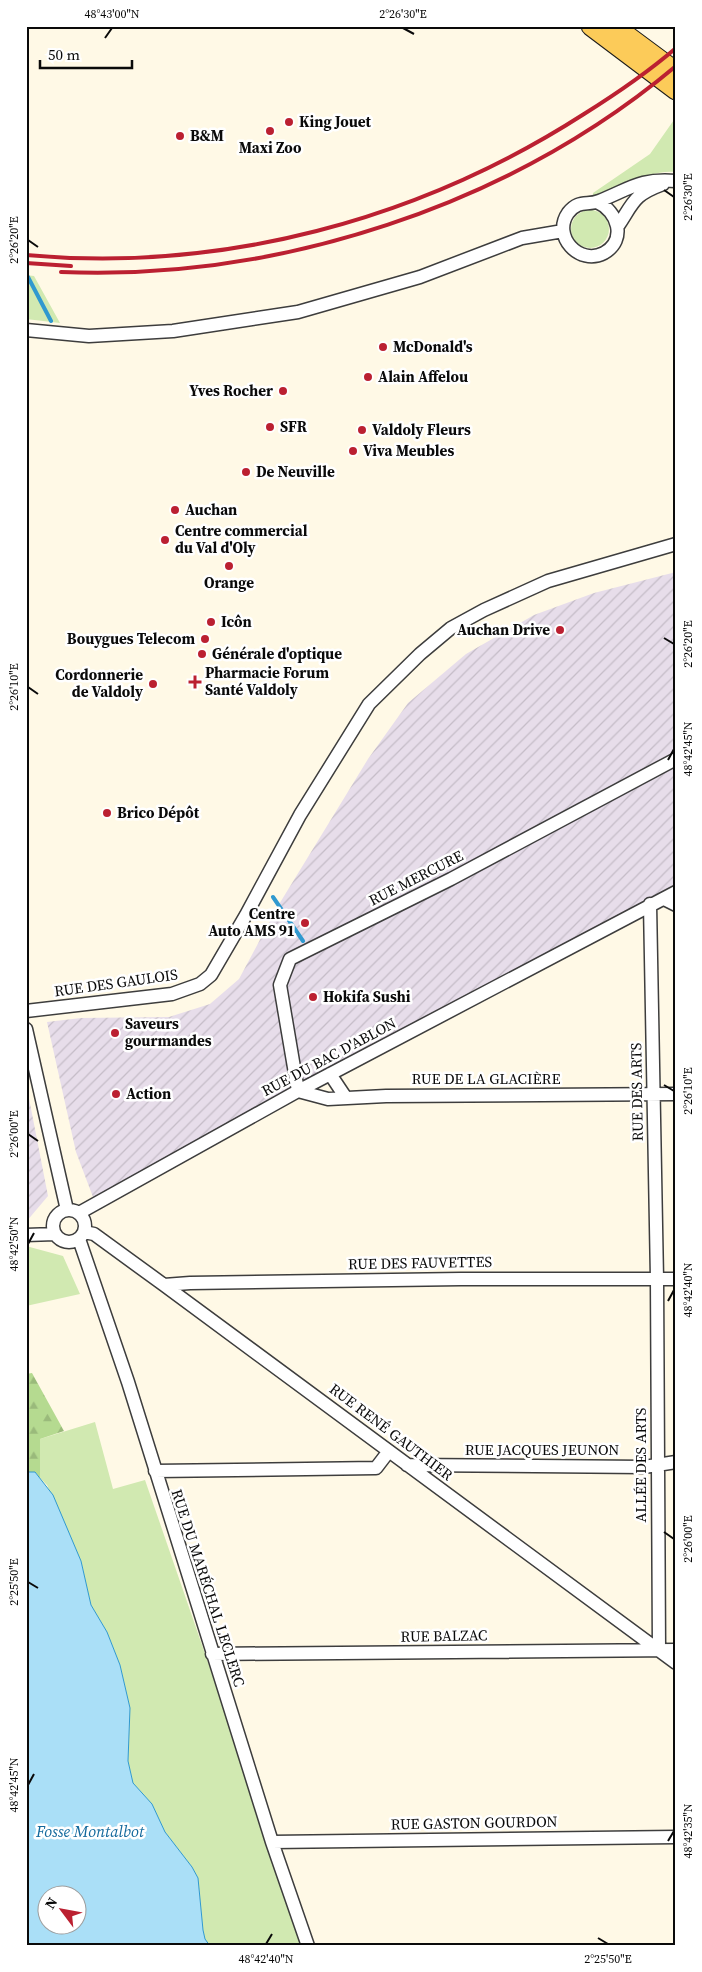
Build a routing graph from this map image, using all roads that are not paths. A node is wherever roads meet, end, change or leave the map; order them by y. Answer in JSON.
{"nodes":[{"id":1,"x":591,"y":26,"type":"edge"},
{"id":2,"x":614,"y":26,"type":"edge"},
{"id":3,"x":676,"y":72,"type":"edge"},
{"id":4,"x":676,"y":90,"type":"edge"},
{"id":5,"x":674,"y":181,"type":"edge"},
{"id":6,"x":597,"y":202,"type":"junction"},
{"id":7,"x":618,"y":226,"type":"junction"},
{"id":8,"x":563,"y":231,"type":"junction"},
{"id":9,"x":26,"y":330,"type":"edge"},
{"id":10,"x":676,"y":544,"type":"edge"},
{"id":11,"x":676,"y":759,"type":"edge"},
{"id":12,"x":676,"y":892,"type":"edge"},
{"id":13,"x":664,"y":898,"type":"junction"},
{"id":14,"x":650,"y":904,"type":"junction"},
{"id":15,"x":676,"y":905,"type":"edge"},
{"id":16,"x":26,"y":1011,"type":"edge"},
{"id":17,"x":26,"y":1029,"type":"edge"},
{"id":18,"x":330,"y":1074,"type":"junction"},
{"id":19,"x":298,"y":1091,"type":"junction"},
{"id":20,"x":653,"y":1094,"type":"junction"},
{"id":21,"x":676,"y":1094,"type":"edge"},
{"id":22,"x":346,"y":1098,"type":"junction"},
{"id":23,"x":73,"y":1211,"type":"junction"},
{"id":24,"x":55,"y":1234,"type":"junction"},
{"id":25,"x":26,"y":1235,"type":"edge"},
{"id":26,"x":82,"y":1236,"type":"junction"},
{"id":27,"x":657,"y":1279,"type":"junction"},
{"id":28,"x":676,"y":1279,"type":"edge"},
{"id":29,"x":164,"y":1285,"type":"junction"},
{"id":30,"x":389,"y":1451,"type":"junction"},
{"id":31,"x":676,"y":1462,"type":"edge"},
{"id":32,"x":656,"y":1463,"type":"junction"},
{"id":33,"x":407,"y":1465,"type":"junction"},
{"id":34,"x":155,"y":1471,"type":"junction"},
{"id":35,"x":659,"y":1650,"type":"junction"},
{"id":36,"x":676,"y":1650,"type":"edge"},
{"id":37,"x":212,"y":1654,"type":"junction"},
{"id":38,"x":676,"y":1663,"type":"edge"},
{"id":39,"x":676,"y":1837,"type":"edge"},
{"id":40,"x":272,"y":1842,"type":"junction"},
{"id":41,"x":308,"y":1946,"type":"edge"}],
"edges":[{"from":1,"to":4,"type":"main road"},
{"from":2,"to":3,"type":"main road"},
{"from":5,"to":6,"type":"street"},
{"from":5,"to":7,"type":"street"},
{"from":6,"to":7,"type":"street"},
{"from":6,"to":8,"type":"street"},
{"from":7,"to":8,"type":"street"},
{"from":8,"to":9,"type":"street"},
{"from":10,"to":16,"type":"street","name":"RUE DES GAULOIS"},
{"from":11,"to":19,"type":"street","name":"RUE MERCURE"},
{"from":12,"to":13,"type":"street","name":"RUE DU BAC D'ABLON"},
{"from":13,"to":14,"type":"street","name":"RUE DU BAC D'ABLON"},
{"from":13,"to":15,"type":"street"},
{"from":14,"to":18,"type":"street","name":"RUE DU BAC D'ABLON"},
{"from":14,"to":20,"type":"street","name":"RUE DES ARTS"},
{"from":17,"to":23,"type":"street"},
{"from":18,"to":19,"type":"street","name":"RUE DU BAC D'ABLON"},
{"from":18,"to":22,"type":"street"},
{"from":19,"to":22,"type":"street","name":"RUE DE LA GLACIÈRE"},
{"from":19,"to":23,"type":"street","name":"RUE DU BAC D'ABLON"},
{"from":20,"to":21,"type":"street","name":"RUE DE LA GLACIÈRE"},
{"from":20,"to":22,"type":"street","name":"RUE DE LA GLACIÈRE"},
{"from":20,"to":27,"type":"street","name":"RUE DES ARTS"},
{"from":23,"to":24,"type":"street"},
{"from":23,"to":26,"type":"street"},
{"from":24,"to":25,"type":"street"},
{"from":24,"to":26,"type":"street"},
{"from":26,"to":29,"type":"street","name":"RUE RENÉ GAUTHIER"},
{"from":26,"to":34,"type":"street","name":"RUE DU MARÉCHAL LECLERC"},
{"from":27,"to":28,"type":"street","name":"RUE DES FAUVETTES"},
{"from":27,"to":29,"type":"street","name":"RUE DES FAUVETTES"},
{"from":27,"to":32,"type":"street","name":"ALLÉE DES ARTS"},
{"from":29,"to":30,"type":"street","name":"RUE RENÉ GAUTHIER"},
{"from":30,"to":33,"type":"street","name":"RUE RENÉ GAUTHIER"},
{"from":30,"to":34,"type":"street"},
{"from":31,"to":32,"type":"street","name":"RUE JACQUES JEUNON"},
{"from":32,"to":33,"type":"street","name":"RUE JACQUES JEUNON"},
{"from":32,"to":35,"type":"street","name":"ALLÉE DES ARTS"},
{"from":33,"to":35,"type":"street","name":"RUE RENÉ GAUTHIER"},
{"from":34,"to":37,"type":"street","name":"RUE DU MARÉCHAL LECLERC"},
{"from":35,"to":36,"type":"street","name":"RUE BALZAC"},
{"from":35,"to":37,"type":"street","name":"RUE BALZAC"},
{"from":35,"to":38,"type":"street","name":"RUE RENÉ GAUTHIER"},
{"from":37,"to":40,"type":"street","name":"RUE DU MARÉCHAL LECLERC"},
{"from":39,"to":40,"type":"street","name":"RUE GASTON GOURDON"},
{"from":40,"to":41,"type":"street","name":"RUE DU MARÉCHAL LECLERC"}]}
